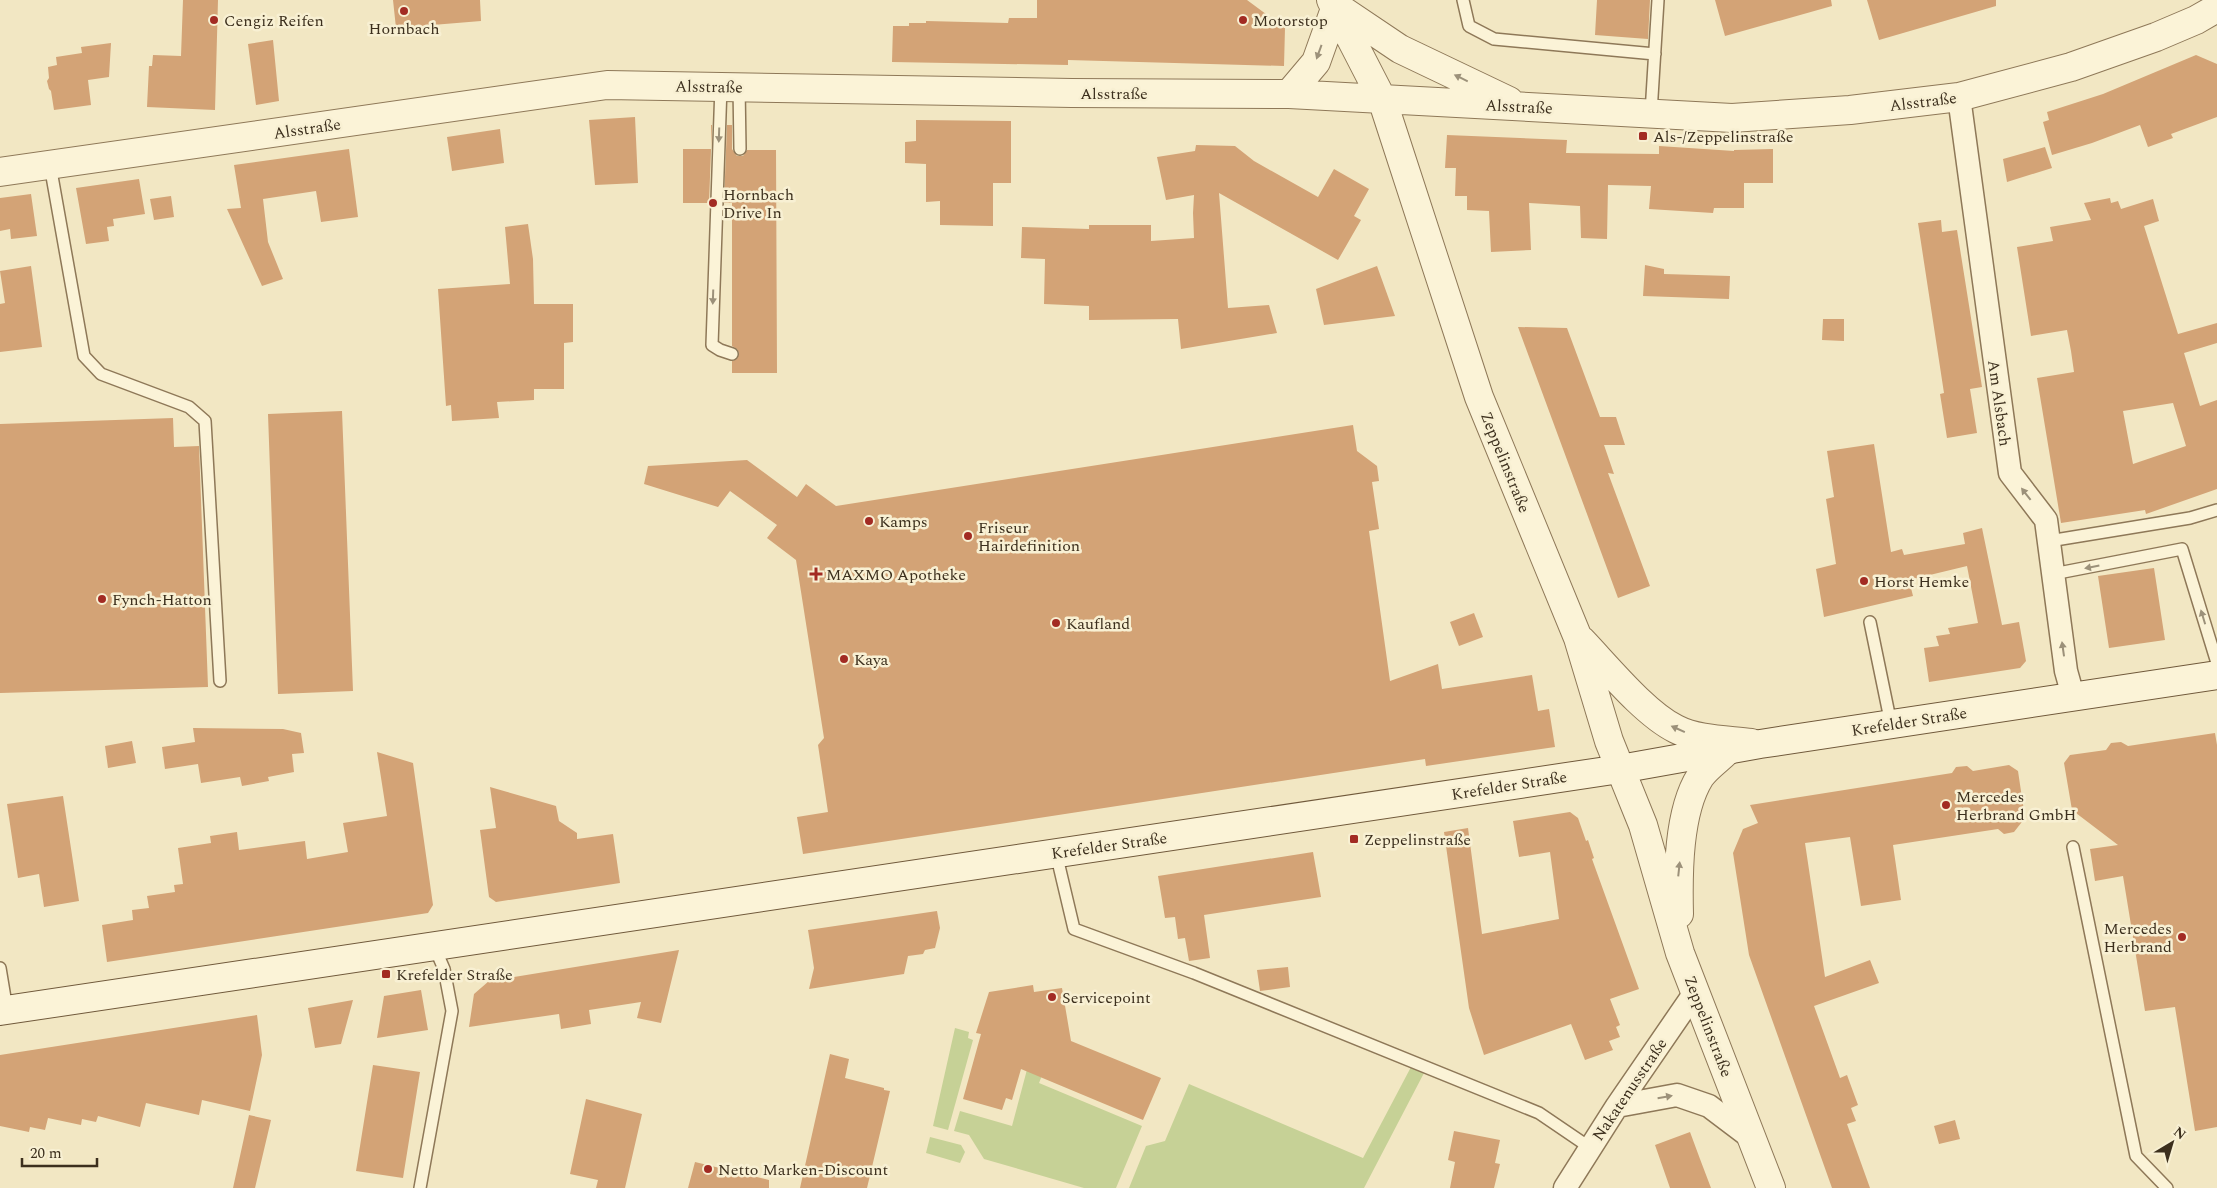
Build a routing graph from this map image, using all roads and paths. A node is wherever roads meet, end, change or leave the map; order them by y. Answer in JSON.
{"nodes":[{"id":1,"x":1463,"y":0,"type":"edge"},
{"id":2,"x":1658,"y":0,"type":"edge"},
{"id":3,"x":1334,"y":3,"type":"edge"},
{"id":4,"x":2217,"y":8,"type":"edge"},
{"id":5,"x":1655,"y":54,"type":"junction"},
{"id":6,"x":730,"y":86,"type":"junction"},
{"id":7,"x":1289,"y":94,"type":"junction"},
{"id":8,"x":1960,"y":97,"type":"junction"},
{"id":9,"x":1382,"y":99,"type":"junction"},
{"id":10,"x":1520,"y":106,"type":"junction"},
{"id":11,"x":1651,"y":113,"type":"junction"},
{"id":12,"x":740,"y":149,"type":"dead end"},
{"id":13,"x":50,"y":165,"type":"junction"},
{"id":14,"x":0,"y":172,"type":"edge"},
{"id":15,"x":732,"y":354,"type":"dead end"},
{"id":16,"x":2217,"y":510,"type":"edge"},
{"id":17,"x":2049,"y":541,"type":"junction"},
{"id":18,"x":2053,"y":574,"type":"junction"},
{"id":19,"x":1870,"y":622,"type":"dead end"},
{"id":20,"x":1578,"y":638,"type":"junction"},
{"id":21,"x":2217,"y":663,"type":"edge"},
{"id":22,"x":2217,"y":675,"type":"edge"},
{"id":23,"x":220,"y":680,"type":"dead end"},
{"id":24,"x":2073,"y":696,"type":"junction"},
{"id":25,"x":1891,"y":724,"type":"junction"},
{"id":26,"x":1760,"y":744,"type":"junction"},
{"id":27,"x":1728,"y":750,"type":"junction"},
{"id":28,"x":1620,"y":769,"type":"junction"},
{"id":29,"x":2073,"y":847,"type":"dead end"},
{"id":30,"x":1056,"y":853,"type":"junction"},
{"id":31,"x":433,"y":945,"type":"junction"},
{"id":32,"x":1680,"y":953,"type":"junction"},
{"id":33,"x":0,"y":968,"type":"edge"},
{"id":34,"x":1696,"y":992,"type":"junction"},
{"id":35,"x":3,"y":1010,"type":"edge"},
{"id":36,"x":1617,"y":1106,"type":"junction"},
{"id":37,"x":1754,"y":1140,"type":"junction"},
{"id":38,"x":1589,"y":1147,"type":"junction"},
{"id":39,"x":420,"y":1188,"type":"edge"},
{"id":40,"x":1565,"y":1188,"type":"edge"},
{"id":41,"x":1771,"y":1188,"type":"edge"},
{"id":42,"x":2167,"y":1188,"type":"edge"}],
"edges":[{"from":1,"to":5,"type":"lane"},
{"from":2,"to":5,"type":"lane"},
{"from":3,"to":7,"type":"street","one_way":true},
{"from":3,"to":9,"type":"street","name":"Zeppelinstraße"},
{"from":10,"to":3,"type":"street","one_way":true},
{"from":4,"to":8,"type":"street","name":"Alsstraße"},
{"from":5,"to":11,"type":"lane"},
{"from":6,"to":7,"type":"street","name":"Alsstraße"},
{"from":6,"to":12,"type":"lane"},
{"from":6,"to":13,"type":"street","name":"Alsstraße"},
{"from":6,"to":15,"type":"lane","one_way":true},
{"from":7,"to":9,"type":"street","name":"Alsstraße"},
{"from":8,"to":11,"type":"street","name":"Alsstraße"},
{"from":17,"to":8,"type":"street","name":"Am Alsbach","one_way":true},
{"from":9,"to":10,"type":"street","name":"Alsstraße"},
{"from":9,"to":20,"type":"street","name":"Zeppelinstraße"},
{"from":10,"to":11,"type":"street","name":"Alsstraße"},
{"from":13,"to":14,"type":"street","name":"Alsstraße"},
{"from":13,"to":23,"type":"lane"},
{"from":16,"to":17,"type":"lane"},
{"from":17,"to":18,"type":"street","name":"Am Alsbach"},
{"from":21,"to":18,"type":"lane","one_way":true},
{"from":24,"to":18,"type":"street","name":"Am Alsbach","one_way":true},
{"from":19,"to":25,"type":"lane"},
{"from":26,"to":20,"type":"street","one_way":true},
{"from":20,"to":28,"type":"street","name":"Zeppelinstraße"},
{"from":22,"to":24,"type":"street","name":"Krefelder Straße"},
{"from":24,"to":25,"type":"street","name":"Krefelder Straße"},
{"from":25,"to":26,"type":"street","name":"Krefelder Straße"},
{"from":26,"to":27,"type":"street","name":"Krefelder Straße"},
{"from":27,"to":28,"type":"street","name":"Krefelder Straße"},
{"from":32,"to":27,"type":"street","one_way":true},
{"from":28,"to":30,"type":"street","name":"Krefelder Straße"},
{"from":28,"to":32,"type":"street","name":"Zeppelinstraße"},
{"from":29,"to":42,"type":"lane"},
{"from":30,"to":31,"type":"street","name":"Krefelder Straße"},
{"from":30,"to":38,"type":"lane"},
{"from":31,"to":35,"type":"street","name":"Krefelder Straße"},
{"from":31,"to":39,"type":"lane"},
{"from":32,"to":34,"type":"street","name":"Zeppelinstraße"},
{"from":33,"to":35,"type":"lane"},
{"from":34,"to":36,"type":"street","name":"Nakatenusstraße"},
{"from":34,"to":37,"type":"street","name":"Zeppelinstraße"},
{"from":36,"to":37,"type":"street","one_way":true},
{"from":36,"to":38,"type":"street","name":"Nakatenusstraße"},
{"from":37,"to":41,"type":"street","name":"Zeppelinstraße"},
{"from":38,"to":40,"type":"street","name":"Nakatenusstraße"}]}
